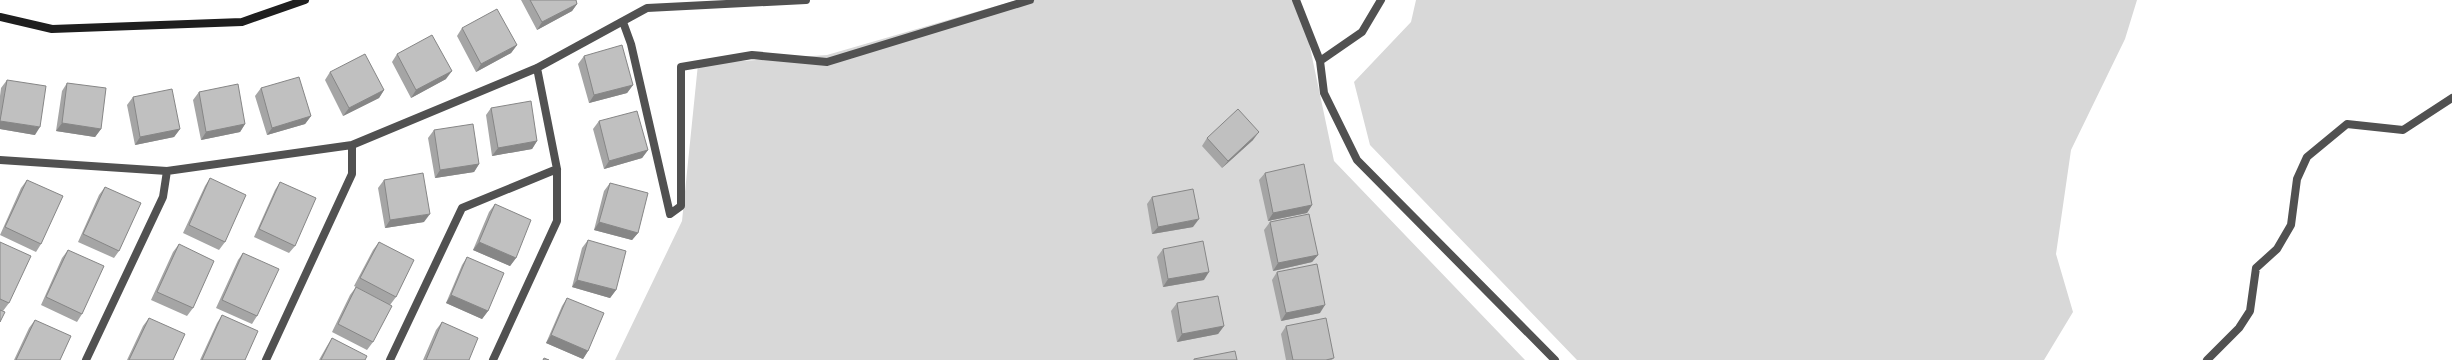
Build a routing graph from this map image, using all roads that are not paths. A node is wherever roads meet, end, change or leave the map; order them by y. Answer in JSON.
{"nodes":[{"id":1,"x":305,"y":0,"type":"edge"},
{"id":2,"x":806,"y":0,"type":"edge"},
{"id":3,"x":1030,"y":0,"type":"edge"},
{"id":4,"x":1296,"y":0,"type":"edge"},
{"id":5,"x":1381,"y":0,"type":"edge"},
{"id":6,"x":0,"y":17,"type":"edge"},
{"id":7,"x":623,"y":22,"type":"junction"},
{"id":8,"x":1320,"y":61,"type":"junction"},
{"id":9,"x":537,"y":68,"type":"junction"},
{"id":10,"x":2452,"y":98,"type":"edge"},
{"id":11,"x":352,"y":145,"type":"junction"},
{"id":12,"x":0,"y":160,"type":"edge"},
{"id":13,"x":557,"y":169,"type":"junction"},
{"id":14,"x":167,"y":171,"type":"junction"},
{"id":15,"x":86,"y":360,"type":"edge"},
{"id":16,"x":266,"y":360,"type":"edge"},
{"id":17,"x":390,"y":360,"type":"edge"},
{"id":18,"x":493,"y":360,"type":"edge"},
{"id":19,"x":1555,"y":360,"type":"edge"},
{"id":20,"x":2207,"y":360,"type":"edge"}],
"edges":[{"from":1,"to":6,"type":"street"},
{"from":2,"to":7,"type":"street"},
{"from":3,"to":7,"type":"street"},
{"from":4,"to":8,"type":"street"},
{"from":5,"to":8,"type":"street"},
{"from":7,"to":9,"type":"street"},
{"from":8,"to":19,"type":"street"},
{"from":9,"to":11,"type":"street"},
{"from":9,"to":13,"type":"street"},
{"from":10,"to":20,"type":"street"},
{"from":11,"to":14,"type":"street"},
{"from":11,"to":16,"type":"street"},
{"from":12,"to":14,"type":"street"},
{"from":13,"to":17,"type":"street"},
{"from":13,"to":18,"type":"street"},
{"from":14,"to":15,"type":"street"}]}
